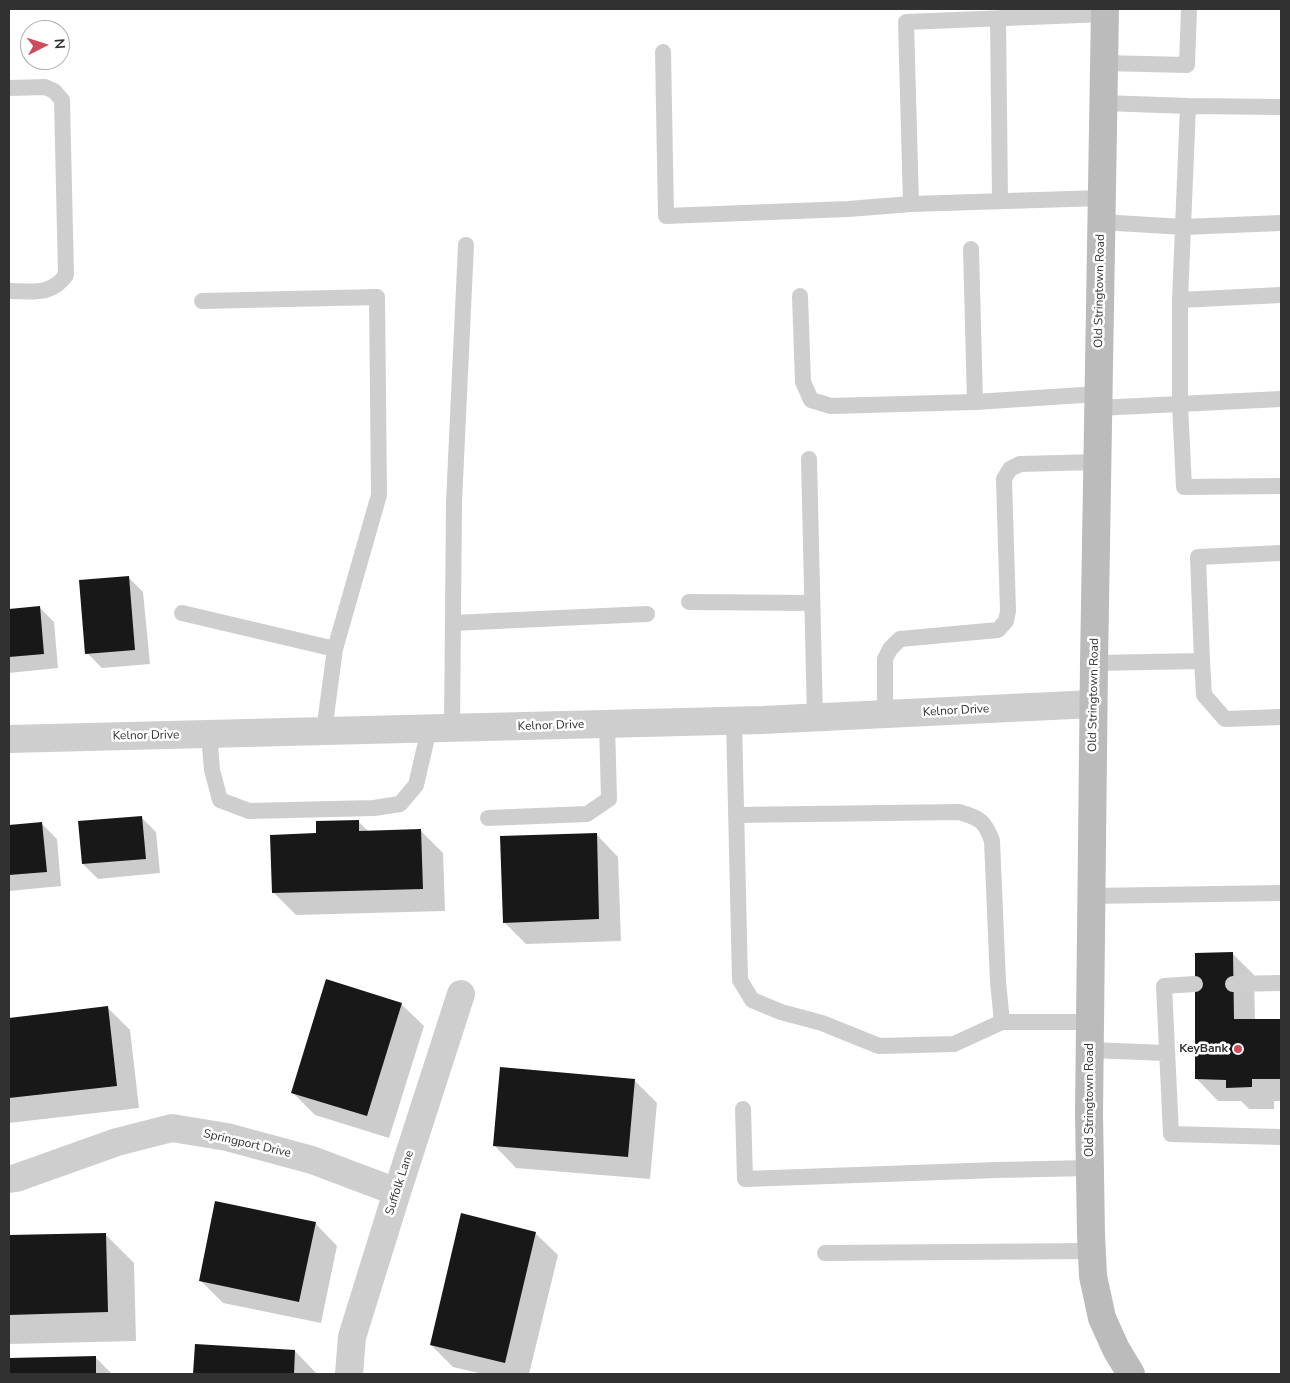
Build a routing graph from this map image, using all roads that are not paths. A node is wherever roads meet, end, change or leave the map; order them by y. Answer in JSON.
{"nodes":[{"id":1,"x":1188,"y":9,"type":"edge"},
{"id":2,"x":1105,"y":11,"type":"edge"},
{"id":3,"x":998,"y":19,"type":"junction"},
{"id":4,"x":663,"y":52,"type":"dead end"},
{"id":5,"x":1104,"y":63,"type":"junction"},
{"id":6,"x":9,"y":88,"type":"edge"},
{"id":7,"x":1104,"y":103,"type":"junction"},
{"id":8,"x":1188,"y":106,"type":"junction"},
{"id":9,"x":1281,"y":107,"type":"edge"},
{"id":10,"x":1000,"y":201,"type":"junction"},
{"id":11,"x":911,"y":204,"type":"junction"},
{"id":12,"x":1102,"y":210,"type":"junction"},
{"id":13,"x":1281,"y":223,"type":"edge"},
{"id":14,"x":1184,"y":227,"type":"junction"},
{"id":15,"x":466,"y":245,"type":"dead end"},
{"id":16,"x":970,"y":248,"type":"dead end"},
{"id":17,"x":9,"y":292,"type":"edge"},
{"id":18,"x":1281,"y":295,"type":"edge"},
{"id":19,"x":800,"y":296,"type":"dead end"},
{"id":20,"x":1180,"y":300,"type":"junction"},
{"id":21,"x":202,"y":301,"type":"dead end"},
{"id":22,"x":1281,"y":399,"type":"edge"},
{"id":23,"x":1098,"y":401,"type":"junction"},
{"id":24,"x":975,"y":402,"type":"junction"},
{"id":25,"x":1180,"y":404,"type":"junction"},
{"id":26,"x":809,"y":459,"type":"dead end"},
{"id":27,"x":1097,"y":462,"type":"junction"},
{"id":28,"x":1281,"y":486,"type":"edge"},
{"id":29,"x":1281,"y":553,"type":"edge"},
{"id":30,"x":689,"y":602,"type":"dead end"},
{"id":31,"x":812,"y":603,"type":"junction"},
{"id":32,"x":182,"y":613,"type":"dead end"},
{"id":33,"x":647,"y":614,"type":"dead end"},
{"id":34,"x":453,"y":623,"type":"junction"},
{"id":35,"x":335,"y":649,"type":"junction"},
{"id":36,"x":1202,"y":662,"type":"junction"},
{"id":37,"x":1094,"y":663,"type":"junction"},
{"id":38,"x":1093,"y":704,"type":"junction"},
{"id":39,"x":886,"y":714,"type":"junction"},
{"id":40,"x":1281,"y":717,"type":"edge"},
{"id":41,"x":815,"y":718,"type":"junction"},
{"id":42,"x":734,"y":721,"type":"junction"},
{"id":43,"x":607,"y":724,"type":"junction"},
{"id":44,"x":440,"y":728,"type":"junction"},
{"id":45,"x":324,"y":731,"type":"junction"},
{"id":46,"x":208,"y":734,"type":"junction"},
{"id":47,"x":9,"y":739,"type":"edge"},
{"id":48,"x":736,"y":815,"type":"junction"},
{"id":49,"x":488,"y":818,"type":"dead end"},
{"id":50,"x":1281,"y":893,"type":"edge"},
{"id":51,"x":1092,"y":896,"type":"junction"},
{"id":52,"x":1281,"y":983,"type":"edge"},
{"id":53,"x":1195,"y":984,"type":"dead end"},
{"id":54,"x":1233,"y":984,"type":"dead end"},
{"id":55,"x":461,"y":994,"type":"dead end"},
{"id":56,"x":1002,"y":1022,"type":"junction"},
{"id":57,"x":1090,"y":1022,"type":"junction"},
{"id":58,"x":1090,"y":1050,"type":"junction"},
{"id":59,"x":1166,"y":1054,"type":"junction"},
{"id":60,"x":743,"y":1109,"type":"dead end"},
{"id":61,"x":1281,"y":1137,"type":"edge"},
{"id":62,"x":1090,"y":1168,"type":"junction"},
{"id":63,"x":9,"y":1179,"type":"edge"},
{"id":64,"x":397,"y":1192,"type":"junction"},
{"id":65,"x":1091,"y":1251,"type":"junction"},
{"id":66,"x":824,"y":1253,"type":"dead end"},
{"id":67,"x":1124,"y":1371,"type":"edge"},
{"id":68,"x":349,"y":1374,"type":"edge"}],
"edges":[{"from":1,"to":5,"type":"lane"},
{"from":2,"to":3,"type":"lane"},
{"from":2,"to":5,"type":"street","name":"Old Stringtown Road"},
{"from":3,"to":10,"type":"lane"},
{"from":3,"to":11,"type":"lane"},
{"from":4,"to":11,"type":"lane"},
{"from":5,"to":7,"type":"street","name":"Old Stringtown Road"},
{"from":6,"to":17,"type":"lane"},
{"from":7,"to":8,"type":"lane"},
{"from":7,"to":12,"type":"street","name":"Old Stringtown Road"},
{"from":8,"to":9,"type":"lane"},
{"from":8,"to":14,"type":"lane"},
{"from":10,"to":11,"type":"lane"},
{"from":10,"to":12,"type":"lane"},
{"from":12,"to":14,"type":"lane"},
{"from":12,"to":23,"type":"street","name":"Old Stringtown Road"},
{"from":13,"to":14,"type":"lane"},
{"from":14,"to":20,"type":"lane"},
{"from":15,"to":34,"type":"lane"},
{"from":16,"to":24,"type":"lane"},
{"from":18,"to":20,"type":"lane"},
{"from":19,"to":24,"type":"lane"},
{"from":20,"to":25,"type":"lane"},
{"from":21,"to":35,"type":"lane"},
{"from":22,"to":25,"type":"lane"},
{"from":23,"to":24,"type":"lane"},
{"from":23,"to":25,"type":"lane"},
{"from":23,"to":27,"type":"street","name":"Old Stringtown Road"},
{"from":25,"to":28,"type":"lane"},
{"from":26,"to":31,"type":"lane"},
{"from":27,"to":37,"type":"street","name":"Old Stringtown Road"},
{"from":27,"to":39,"type":"lane"},
{"from":29,"to":36,"type":"lane"},
{"from":30,"to":31,"type":"lane"},
{"from":31,"to":41,"type":"lane"},
{"from":32,"to":35,"type":"lane"},
{"from":33,"to":34,"type":"lane"},
{"from":34,"to":44,"type":"lane"},
{"from":35,"to":45,"type":"lane"},
{"from":36,"to":37,"type":"lane"},
{"from":36,"to":40,"type":"lane"},
{"from":37,"to":38,"type":"street","name":"Old Stringtown Road"},
{"from":38,"to":39,"type":"street","name":"Kelnor Drive"},
{"from":38,"to":51,"type":"street","name":"Old Stringtown Road"},
{"from":39,"to":41,"type":"street","name":"Kelnor Drive"},
{"from":41,"to":42,"type":"street","name":"Kelnor Drive"},
{"from":42,"to":43,"type":"street","name":"Kelnor Drive"},
{"from":42,"to":48,"type":"lane"},
{"from":43,"to":44,"type":"street","name":"Kelnor Drive"},
{"from":43,"to":49,"type":"lane"},
{"from":44,"to":45,"type":"street","name":"Kelnor Drive"},
{"from":44,"to":46,"type":"lane"},
{"from":45,"to":46,"type":"street","name":"Kelnor Drive"},
{"from":46,"to":47,"type":"street","name":"Kelnor Drive"},
{"from":48,"to":56,"type":"lane"},
{"from":48,"to":56,"type":"lane"},
{"from":50,"to":51,"type":"lane"},
{"from":51,"to":57,"type":"street","name":"Old Stringtown Road"},
{"from":52,"to":54,"type":"lane"},
{"from":53,"to":59,"type":"lane"},
{"from":55,"to":64,"type":"street","name":"Suffolk Lane"},
{"from":56,"to":57,"type":"lane"},
{"from":57,"to":58,"type":"street","name":"Old Stringtown Road"},
{"from":58,"to":59,"type":"lane"},
{"from":58,"to":62,"type":"street","name":"Old Stringtown Road"},
{"from":59,"to":61,"type":"lane"},
{"from":60,"to":62,"type":"lane"},
{"from":62,"to":65,"type":"street","name":"Old Stringtown Road"},
{"from":63,"to":64,"type":"street","name":"Springport Drive"},
{"from":64,"to":68,"type":"street","name":"Suffolk Lane"},
{"from":65,"to":66,"type":"lane"},
{"from":65,"to":67,"type":"street","name":"Old Stringtown Road"}]}
